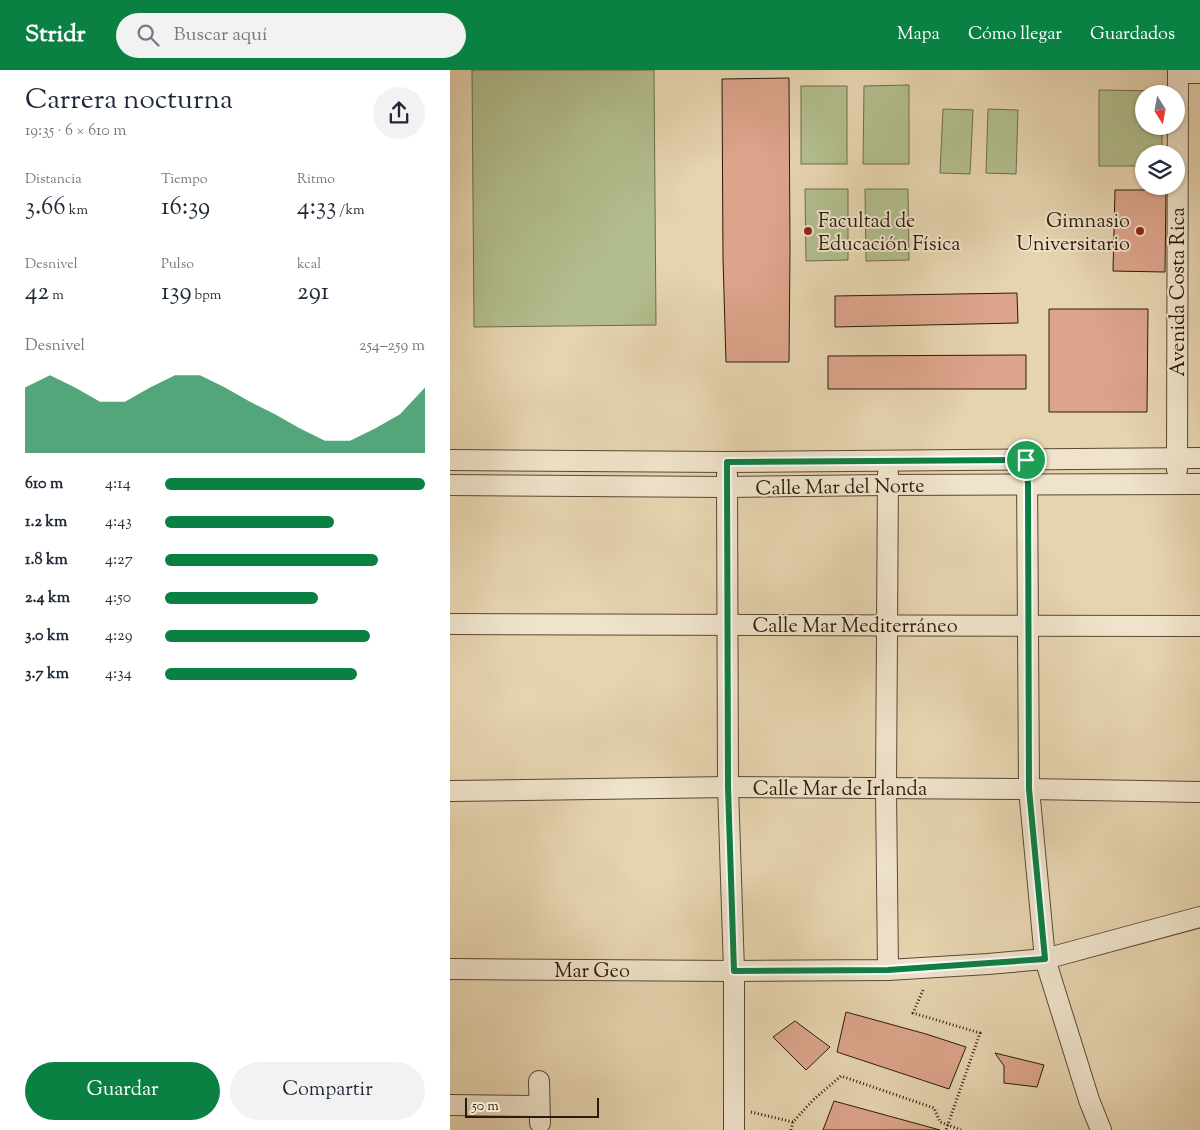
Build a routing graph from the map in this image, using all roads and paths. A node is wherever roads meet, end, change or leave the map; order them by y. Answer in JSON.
{"nodes":[{"id":1,"x":1178,"y":72,"type":"edge"},
{"id":2,"x":1200,"y":74,"type":"edge"},
{"id":3,"x":1177,"y":458,"type":"junction"},
{"id":4,"x":1200,"y":458,"type":"edge"},
{"id":5,"x":450,"y":460,"type":"edge"},
{"id":6,"x":1026,"y":460,"type":"junction"},
{"id":7,"x":888,"y":461,"type":"junction"},
{"id":8,"x":727,"y":462,"type":"junction"},
{"id":9,"x":1028,"y":484,"type":"junction"},
{"id":10,"x":1176,"y":484,"type":"junction"},
{"id":11,"x":1200,"y":484,"type":"edge"},
{"id":12,"x":887,"y":485,"type":"junction"},
{"id":13,"x":450,"y":486,"type":"edge"},
{"id":14,"x":727,"y":487,"type":"junction"},
{"id":15,"x":450,"y":624,"type":"edge"},
{"id":16,"x":886,"y":625,"type":"junction"},
{"id":17,"x":1028,"y":625,"type":"junction"},
{"id":18,"x":728,"y":626,"type":"junction"},
{"id":19,"x":1200,"y":626,"type":"edge"},
{"id":20,"x":728,"y":787,"type":"junction"},
{"id":21,"x":886,"y":789,"type":"junction"},
{"id":22,"x":1029,"y":789,"type":"junction"},
{"id":23,"x":450,"y":791,"type":"edge"},
{"id":24,"x":1200,"y":792,"type":"edge"},
{"id":25,"x":1200,"y":917,"type":"edge"},
{"id":26,"x":1045,"y":959,"type":"junction"},
{"id":27,"x":450,"y":969,"type":"edge"},
{"id":28,"x":888,"y":970,"type":"junction"},
{"id":29,"x":734,"y":971,"type":"junction"},
{"id":30,"x":923,"y":990,"type":"dead end"},
{"id":31,"x":539,"y":1081,"type":"dead end"},
{"id":32,"x":450,"y":1105,"type":"edge"},
{"id":33,"x":746,"y":1111,"type":"dead end"},
{"id":34,"x":793,"y":1122,"type":"junction"},
{"id":35,"x":947,"y":1125,"type":"junction"},
{"id":36,"x":734,"y":1130,"type":"edge"},
{"id":37,"x":791,"y":1130,"type":"edge"},
{"id":38,"x":946,"y":1130,"type":"edge"},
{"id":39,"x":962,"y":1130,"type":"edge"},
{"id":40,"x":1101,"y":1130,"type":"edge"}],
"edges":[{"from":1,"to":2,"type":"street"},
{"from":1,"to":3,"type":"street","name":"Avenida Costa Rica"},
{"from":3,"to":4,"type":"street","name":"Calle Mar del Norte"},
{"from":3,"to":6,"type":"street","name":"Calle Mar del Norte"},
{"from":3,"to":10,"type":"street","name":"Avenida Costa Rica"},
{"from":5,"to":8,"type":"street","name":"Calle Mar del Norte"},
{"from":6,"to":7,"type":"street","name":"Calle Mar del Norte"},
{"from":6,"to":9,"type":"street"},
{"from":7,"to":8,"type":"street","name":"Calle Mar del Norte"},
{"from":7,"to":12,"type":"street"},
{"from":8,"to":14,"type":"street"},
{"from":9,"to":10,"type":"street","name":"Calle Mar del Norte"},
{"from":9,"to":12,"type":"street","name":"Calle Mar del Norte"},
{"from":9,"to":17,"type":"street"},
{"from":10,"to":11,"type":"street","name":"Calle Mar del Norte"},
{"from":12,"to":14,"type":"street","name":"Calle Mar del Norte"},
{"from":12,"to":16,"type":"street"},
{"from":13,"to":14,"type":"street","name":"Calle Mar del Norte"},
{"from":14,"to":18,"type":"street"},
{"from":15,"to":18,"type":"street","name":"Calle Mar Mediterráneo"},
{"from":16,"to":17,"type":"street","name":"Calle Mar Mediterráneo"},
{"from":16,"to":18,"type":"street","name":"Calle Mar Mediterráneo"},
{"from":16,"to":21,"type":"street"},
{"from":17,"to":19,"type":"street","name":"Calle Mar Mediterráneo"},
{"from":17,"to":22,"type":"street"},
{"from":18,"to":20,"type":"street"},
{"from":20,"to":21,"type":"street","name":"Calle Mar de Irlanda"},
{"from":20,"to":23,"type":"street","name":"Calle Mar de Irlanda"},
{"from":20,"to":29,"type":"street"},
{"from":21,"to":22,"type":"street","name":"Calle Mar de Irlanda"},
{"from":21,"to":28,"type":"street"},
{"from":22,"to":24,"type":"street","name":"Calle Mar de Irlanda"},
{"from":22,"to":26,"type":"street"},
{"from":25,"to":26,"type":"street","name":"Mar Geo"},
{"from":26,"to":28,"type":"street","name":"Mar Geo"},
{"from":26,"to":40,"type":"street"},
{"from":27,"to":29,"type":"street","name":"Mar Geo"},
{"from":28,"to":29,"type":"street","name":"Mar Geo"},
{"from":29,"to":36,"type":"street"},
{"from":30,"to":35,"type":"path"},
{"from":31,"to":32,"type":"street"},
{"from":33,"to":34,"type":"path"},
{"from":34,"to":35,"type":"path"},
{"from":34,"to":37,"type":"path"},
{"from":35,"to":38,"type":"path"},
{"from":35,"to":39,"type":"path"}]}
